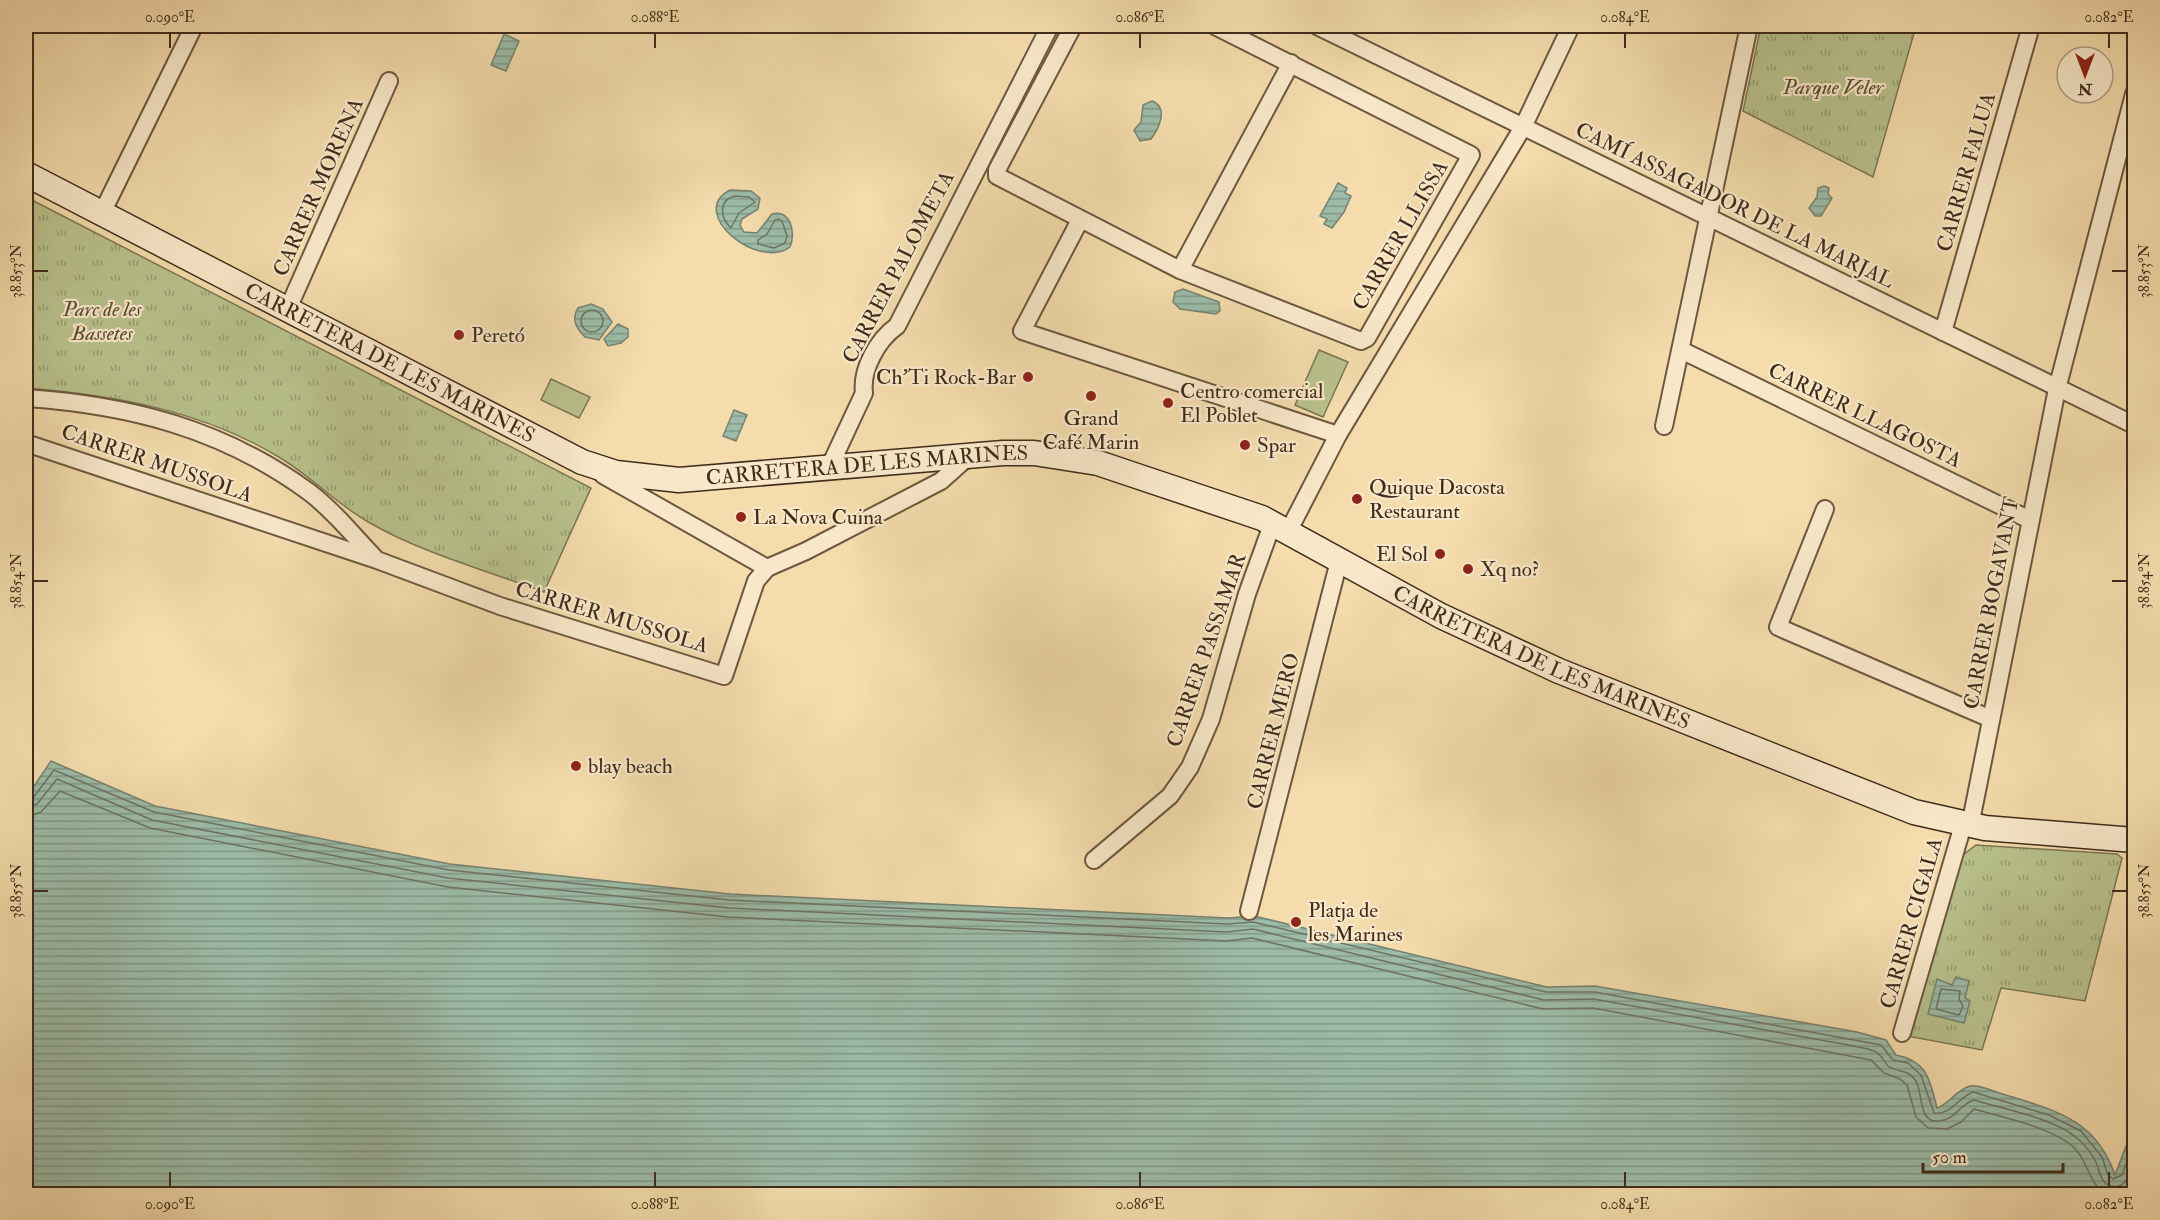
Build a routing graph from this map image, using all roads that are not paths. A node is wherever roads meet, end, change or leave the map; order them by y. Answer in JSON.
{"nodes":[{"id":1,"x":194,"y":26,"type":"edge"},
{"id":2,"x":1050,"y":26,"type":"edge"},
{"id":3,"x":1073,"y":26,"type":"edge"},
{"id":4,"x":1215,"y":26,"type":"edge"},
{"id":5,"x":1317,"y":26,"type":"edge"},
{"id":6,"x":1571,"y":26,"type":"edge"},
{"id":7,"x":1749,"y":26,"type":"edge"},
{"id":8,"x":2031,"y":26,"type":"edge"},
{"id":9,"x":1291,"y":63,"type":"junction"},
{"id":10,"x":389,"y":81,"type":"dead end"},
{"id":11,"x":2134,"y":94,"type":"edge"},
{"id":12,"x":1523,"y":127,"type":"junction"},
{"id":13,"x":26,"y":174,"type":"edge"},
{"id":14,"x":102,"y":213,"type":"junction"},
{"id":15,"x":1708,"y":218,"type":"junction"},
{"id":16,"x":1080,"y":220,"type":"junction"},
{"id":17,"x":1180,"y":270,"type":"junction"},
{"id":18,"x":287,"y":311,"type":"junction"},
{"id":19,"x":1943,"y":332,"type":"junction"},
{"id":20,"x":1681,"y":350,"type":"junction"},
{"id":21,"x":2058,"y":388,"type":"junction"},
{"id":22,"x":26,"y":399,"type":"edge"},
{"id":23,"x":2134,"y":425,"type":"edge"},
{"id":24,"x":1664,"y":426,"type":"dead end"},
{"id":25,"x":1338,"y":435,"type":"junction"},
{"id":26,"x":26,"y":443,"type":"edge"},
{"id":27,"x":970,"y":455,"type":"junction"},
{"id":28,"x":582,"y":462,"type":"junction"},
{"id":29,"x":829,"y":468,"type":"junction"},
{"id":30,"x":1825,"y":509,"type":"dead end"},
{"id":31,"x":2030,"y":520,"type":"junction"},
{"id":32,"x":1280,"y":527,"type":"junction"},
{"id":33,"x":376,"y":560,"type":"junction"},
{"id":34,"x":1339,"y":561,"type":"junction"},
{"id":35,"x":767,"y":568,"type":"junction"},
{"id":36,"x":1990,"y":719,"type":"junction"},
{"id":37,"x":1967,"y":825,"type":"junction"},
{"id":38,"x":2134,"y":840,"type":"edge"},
{"id":39,"x":1094,"y":860,"type":"dead end"},
{"id":40,"x":1249,"y":911,"type":"dead end"},
{"id":41,"x":1902,"y":1033,"type":"dead end"}],
"edges":[{"from":1,"to":14,"type":"street"},
{"from":2,"to":29,"type":"street","name":"CARRER PALOMETA"},
{"from":3,"to":16,"type":"street","name":"CARRER LLISSA"},
{"from":4,"to":9,"type":"street","name":"CARRER LLISSA"},
{"from":5,"to":12,"type":"street","name":"CAMÍ ASSAGADOR DE LA MARJAL"},
{"from":6,"to":12,"type":"street","name":"CARRER PASSAMAR"},
{"from":7,"to":15,"type":"street"},
{"from":8,"to":19,"type":"street","name":"CARRER FALUA"},
{"from":9,"to":17,"type":"street"},
{"from":9,"to":17,"type":"street","name":"CARRER LLISSA"},
{"from":10,"to":18,"type":"street","name":"CARRER MORENA"},
{"from":11,"to":21,"type":"street","name":"CARRER BOGAVANT"},
{"from":12,"to":15,"type":"street","name":"CAMÍ ASSAGADOR DE LA MARJAL"},
{"from":12,"to":25,"type":"street","name":"CARRER PASSAMAR"},
{"from":13,"to":14,"type":"main road","name":"CARRETERA DE LES MARINES"},
{"from":14,"to":18,"type":"main road","name":"CARRETERA DE LES MARINES"},
{"from":15,"to":19,"type":"street","name":"CAMÍ ASSAGADOR DE LA MARJAL"},
{"from":15,"to":20,"type":"street"},
{"from":16,"to":17,"type":"street","name":"CARRER LLISSA"},
{"from":16,"to":25,"type":"street"},
{"from":18,"to":28,"type":"main road","name":"CARRETERA DE LES MARINES"},
{"from":19,"to":21,"type":"street","name":"CAMÍ ASSAGADOR DE LA MARJAL"},
{"from":20,"to":24,"type":"street"},
{"from":20,"to":31,"type":"street","name":"CARRER LLAGOSTA"},
{"from":21,"to":23,"type":"street","name":"CAMÍ ASSAGADOR DE LA MARJAL"},
{"from":21,"to":31,"type":"street","name":"CARRER BOGAVANT"},
{"from":22,"to":33,"type":"street","name":"CARRER MUSSOLA"},
{"from":25,"to":32,"type":"street","name":"CARRER PASSAMAR"},
{"from":26,"to":33,"type":"street","name":"CARRER MUSSOLA"},
{"from":27,"to":29,"type":"main road","name":"CARRETERA DE LES MARINES"},
{"from":27,"to":32,"type":"main road","name":"CARRETERA DE LES MARINES"},
{"from":27,"to":35,"type":"street"},
{"from":28,"to":29,"type":"main road","name":"CARRETERA DE LES MARINES"},
{"from":28,"to":35,"type":"street"},
{"from":30,"to":36,"type":"street"},
{"from":31,"to":36,"type":"street","name":"CARRER BOGAVANT"},
{"from":32,"to":34,"type":"main road","name":"CARRETERA DE LES MARINES"},
{"from":32,"to":39,"type":"street","name":"CARRER PASSAMAR"},
{"from":33,"to":35,"type":"street","name":"CARRER MUSSOLA"},
{"from":34,"to":37,"type":"main road","name":"CARRETERA DE LES MARINES"},
{"from":34,"to":40,"type":"street","name":"CARRER MERO"},
{"from":36,"to":37,"type":"street","name":"CARRER BOGAVANT"},
{"from":37,"to":38,"type":"main road","name":"CARRETERA DE LES MARINES"},
{"from":37,"to":41,"type":"street","name":"CARRER CIGALA"}]}
